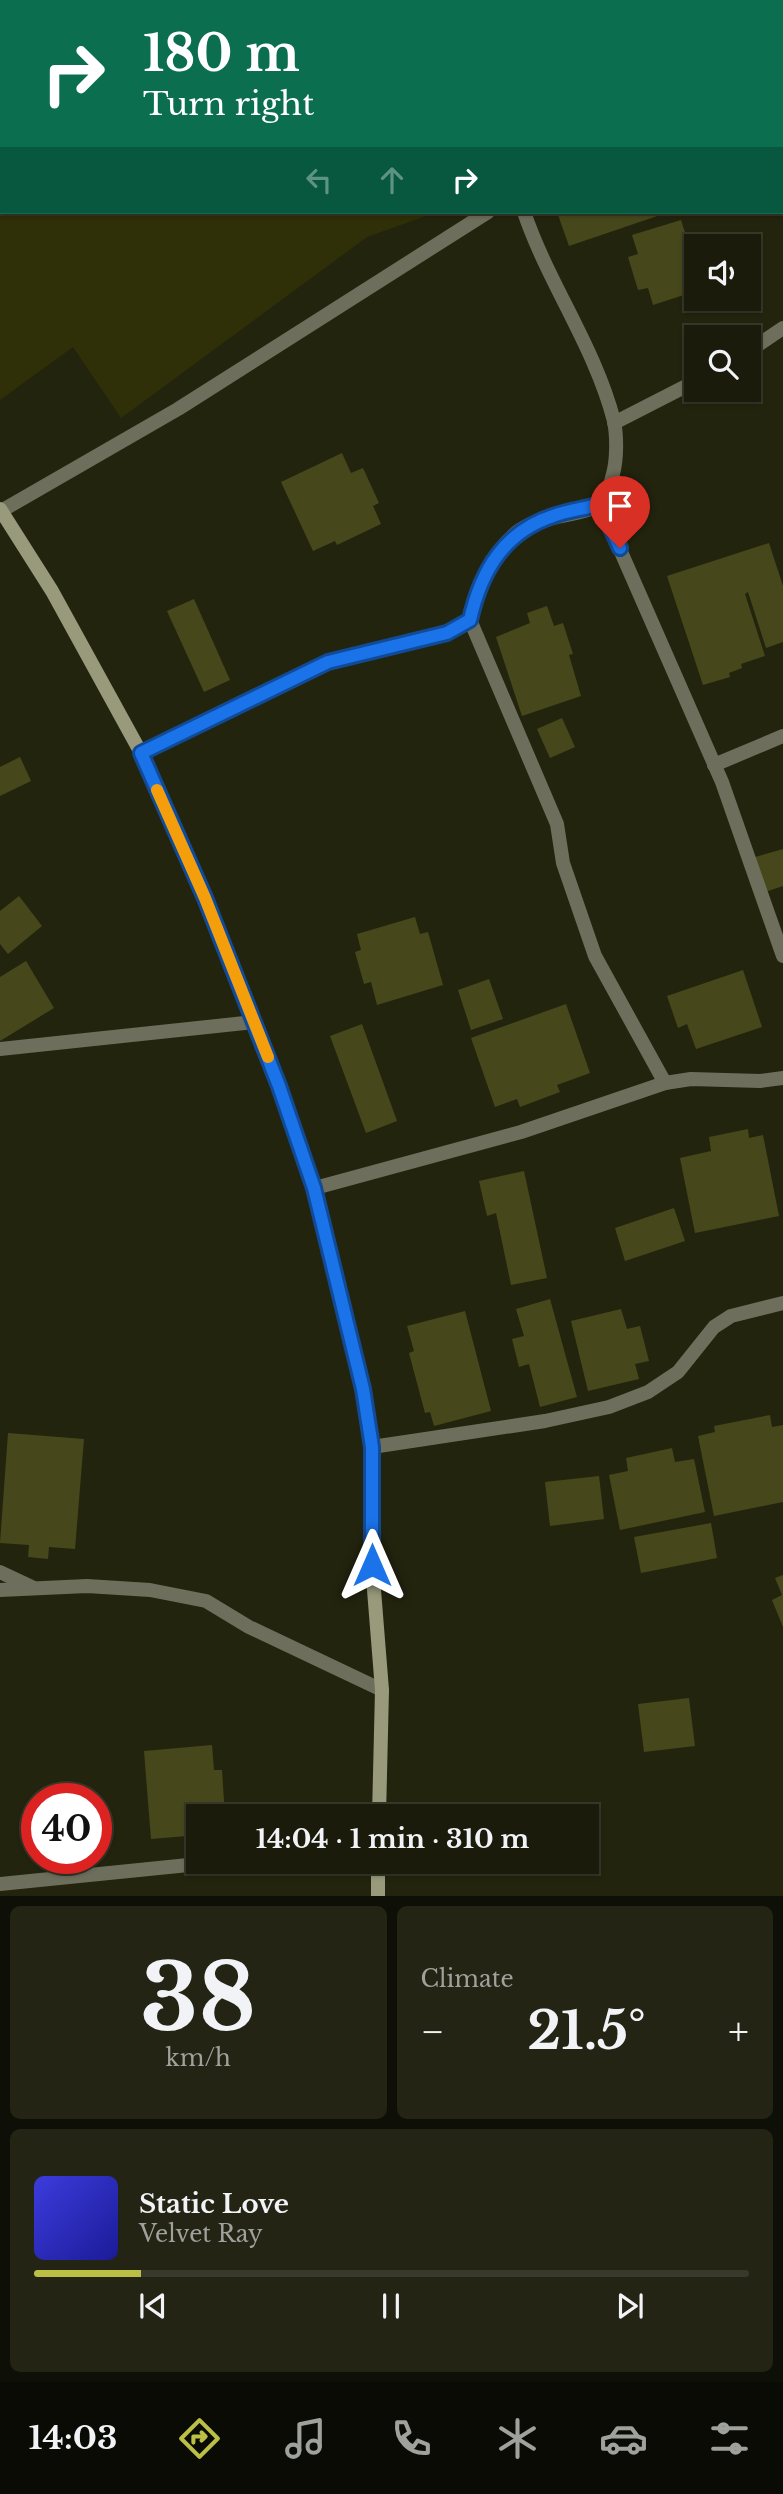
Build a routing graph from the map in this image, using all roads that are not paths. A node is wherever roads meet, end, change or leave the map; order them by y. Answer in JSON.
{"nodes":[{"id":1,"x":485,"y":214,"type":"edge"},
{"id":2,"x":525,"y":214,"type":"edge"},
{"id":3,"x":783,"y":328,"type":"edge"},
{"id":4,"x":761,"y":343,"type":"edge"},
{"id":5,"x":684,"y":387,"type":"edge"},
{"id":6,"x":614,"y":423,"type":"junction"},
{"id":7,"x":600,"y":504,"type":"junction"},
{"id":8,"x":1,"y":510,"type":"edge"},
{"id":9,"x":470,"y":620,"type":"junction"},
{"id":10,"x":783,"y":736,"type":"edge"},
{"id":11,"x":141,"y":753,"type":"junction"},
{"id":12,"x":715,"y":765,"type":"junction"},
{"id":13,"x":783,"y":956,"type":"edge"},
{"id":14,"x":254,"y":1022,"type":"junction"},
{"id":15,"x":0,"y":1049,"type":"edge"},
{"id":16,"x":783,"y":1078,"type":"edge"},
{"id":17,"x":665,"y":1083,"type":"junction"},
{"id":18,"x":314,"y":1188,"type":"junction"},
{"id":19,"x":783,"y":1303,"type":"edge"},
{"id":20,"x":372,"y":1447,"type":"junction"},
{"id":21,"x":0,"y":1572,"type":"edge"},
{"id":22,"x":33,"y":1588,"type":"junction"},
{"id":23,"x":0,"y":1590,"type":"edge"},
{"id":24,"x":382,"y":1690,"type":"junction"},
{"id":25,"x":379,"y":1804,"type":"edge"},
{"id":26,"x":186,"y":1865,"type":"edge"},
{"id":27,"x":378,"y":1874,"type":"edge"},
{"id":28,"x":0,"y":1884,"type":"edge"},
{"id":29,"x":379,"y":1895,"type":"edge"}],
"edges":[{"from":1,"to":8,"type":"street"},
{"from":2,"to":6,"type":"street"},
{"from":3,"to":4,"type":"street"},
{"from":5,"to":6,"type":"street"},
{"from":6,"to":7,"type":"street"},
{"from":7,"to":9,"type":"street"},
{"from":7,"to":12,"type":"street"},
{"from":8,"to":11,"type":"street"},
{"from":9,"to":11,"type":"street"},
{"from":9,"to":17,"type":"street"},
{"from":10,"to":12,"type":"street"},
{"from":11,"to":14,"type":"street"},
{"from":12,"to":13,"type":"street"},
{"from":14,"to":15,"type":"street"},
{"from":14,"to":18,"type":"street"},
{"from":16,"to":17,"type":"street"},
{"from":17,"to":18,"type":"street"},
{"from":18,"to":20,"type":"street"},
{"from":19,"to":20,"type":"street"},
{"from":20,"to":24,"type":"street"},
{"from":21,"to":22,"type":"street"},
{"from":22,"to":23,"type":"street"},
{"from":22,"to":24,"type":"street"},
{"from":24,"to":25,"type":"street"},
{"from":26,"to":28,"type":"street"},
{"from":27,"to":29,"type":"street"}]}
